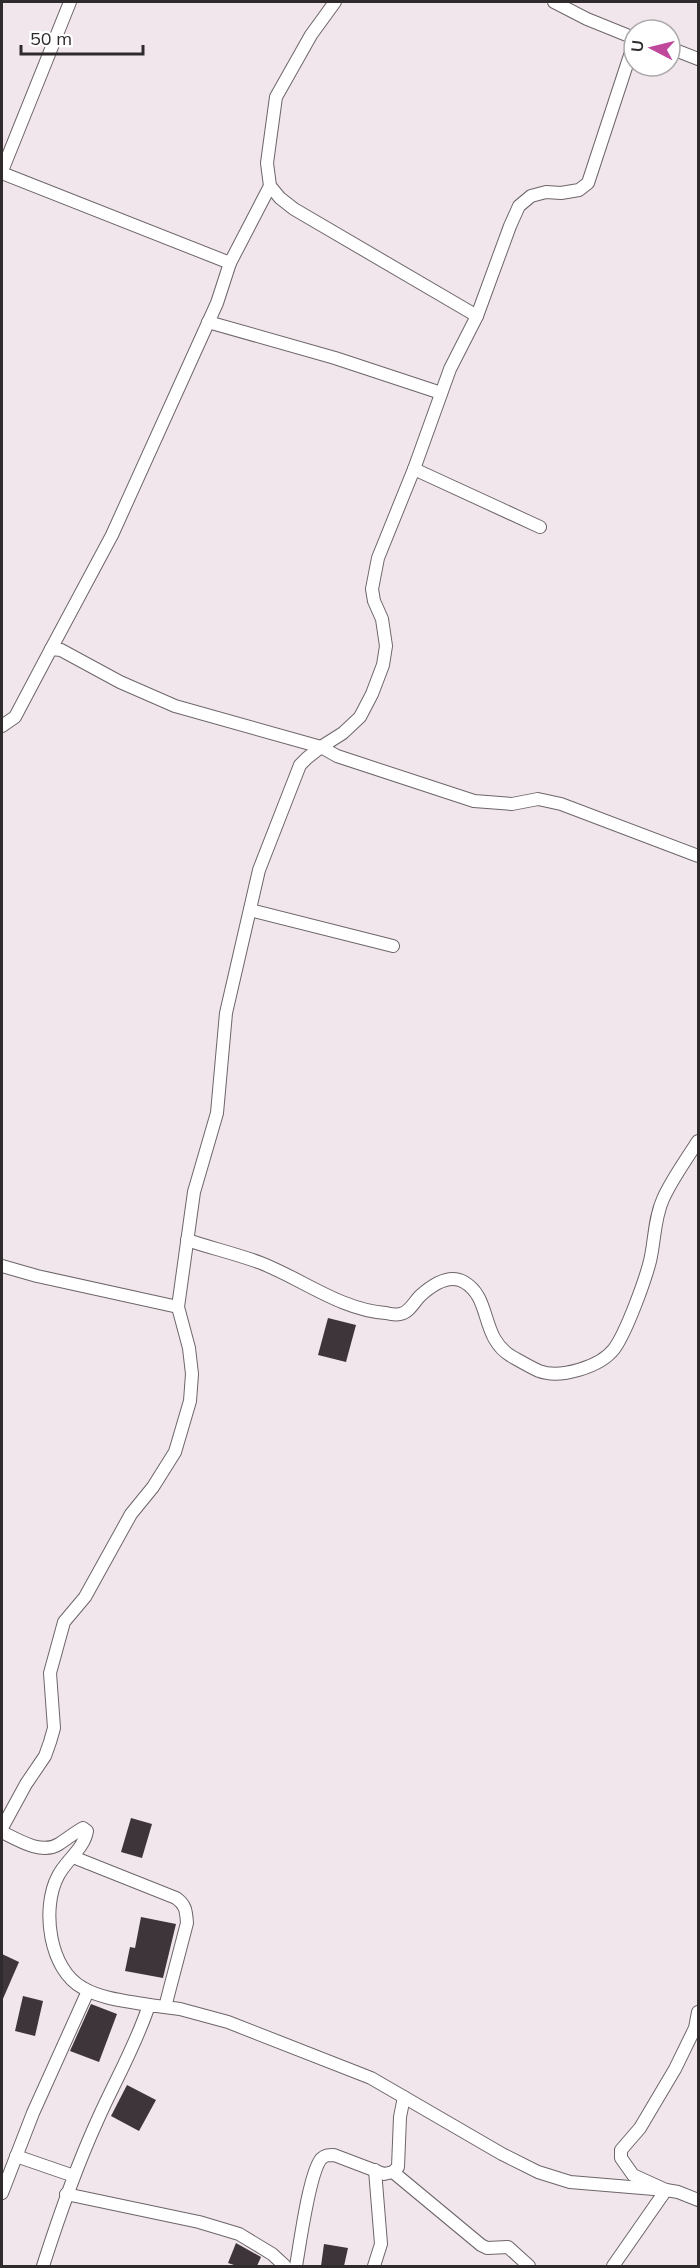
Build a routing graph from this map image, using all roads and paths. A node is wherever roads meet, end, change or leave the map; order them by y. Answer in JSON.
{"nodes":[{"id":1,"x":70,"y":2,"type":"edge"},
{"id":2,"x":335,"y":2,"type":"edge"},
{"id":3,"x":554,"y":2,"type":"edge"},
{"id":4,"x":622,"y":33,"type":"edge"},
{"id":5,"x":682,"y":53,"type":"edge"},
{"id":6,"x":699,"y":59,"type":"edge"},
{"id":7,"x":622,"y":78,"type":"edge"},
{"id":8,"x":2,"y":172,"type":"edge"},
{"id":9,"x":270,"y":186,"type":"junction"},
{"id":10,"x":230,"y":263,"type":"junction"},
{"id":11,"x":477,"y":316,"type":"junction"},
{"id":12,"x":208,"y":322,"type":"junction"},
{"id":13,"x":441,"y":393,"type":"junction"},
{"id":14,"x":414,"y":469,"type":"junction"},
{"id":15,"x":540,"y":527,"type":"dead end"},
{"id":16,"x":51,"y":649,"type":"junction"},
{"id":17,"x":2,"y":726,"type":"edge"},
{"id":18,"x":321,"y":747,"type":"junction"},
{"id":19,"x":699,"y":856,"type":"edge"},
{"id":20,"x":250,"y":910,"type":"junction"},
{"id":21,"x":393,"y":946,"type":"dead end"},
{"id":22,"x":699,"y":1141,"type":"edge"},
{"id":23,"x":187,"y":1240,"type":"junction"},
{"id":24,"x":2,"y":1266,"type":"edge"},
{"id":25,"x":178,"y":1307,"type":"junction"},
{"id":26,"x":2,"y":1830,"type":"edge"},
{"id":27,"x":73,"y":1857,"type":"junction"},
{"id":28,"x":88,"y":1990,"type":"junction"},
{"id":29,"x":149,"y":2005,"type":"junction"},
{"id":30,"x":165,"y":2007,"type":"junction"},
{"id":31,"x":699,"y":2012,"type":"edge"},
{"id":32,"x":404,"y":2097,"type":"junction"},
{"id":33,"x":16,"y":2156,"type":"junction"},
{"id":34,"x":375,"y":2170,"type":"junction"},
{"id":35,"x":393,"y":2172,"type":"junction"},
{"id":36,"x":74,"y":2176,"type":"junction"},
{"id":37,"x":666,"y":2190,"type":"junction"},
{"id":38,"x":2,"y":2193,"type":"edge"},
{"id":39,"x":66,"y":2194,"type":"junction"},
{"id":40,"x":699,"y":2200,"type":"edge"},
{"id":41,"x":379,"y":2264,"type":"edge"},
{"id":42,"x":43,"y":2266,"type":"edge"},
{"id":43,"x":285,"y":2266,"type":"edge"},
{"id":44,"x":296,"y":2266,"type":"edge"},
{"id":45,"x":529,"y":2266,"type":"edge"},
{"id":46,"x":613,"y":2266,"type":"edge"}],
"edges":[{"from":1,"to":8,"type":"street"},
{"from":2,"to":9,"type":"street"},
{"from":3,"to":4,"type":"street"},
{"from":5,"to":6,"type":"street"},
{"from":7,"to":11,"type":"street"},
{"from":8,"to":10,"type":"street"},
{"from":9,"to":10,"type":"street"},
{"from":9,"to":11,"type":"street"},
{"from":10,"to":12,"type":"street"},
{"from":11,"to":13,"type":"street"},
{"from":12,"to":13,"type":"street"},
{"from":12,"to":16,"type":"street"},
{"from":13,"to":14,"type":"street"},
{"from":14,"to":15,"type":"street"},
{"from":14,"to":18,"type":"street"},
{"from":16,"to":17,"type":"street"},
{"from":16,"to":18,"type":"street"},
{"from":18,"to":19,"type":"street"},
{"from":18,"to":20,"type":"street"},
{"from":20,"to":21,"type":"street"},
{"from":20,"to":23,"type":"street"},
{"from":22,"to":23,"type":"street"},
{"from":23,"to":25,"type":"street"},
{"from":24,"to":25,"type":"street"},
{"from":25,"to":26,"type":"street"},
{"from":26,"to":27,"type":"street"},
{"from":27,"to":28,"type":"street"},
{"from":27,"to":30,"type":"street"},
{"from":28,"to":29,"type":"street"},
{"from":28,"to":33,"type":"street"},
{"from":29,"to":30,"type":"street"},
{"from":29,"to":36,"type":"street"},
{"from":30,"to":32,"type":"street"},
{"from":31,"to":37,"type":"street"},
{"from":32,"to":35,"type":"street"},
{"from":32,"to":37,"type":"street"},
{"from":33,"to":36,"type":"street"},
{"from":33,"to":38,"type":"street"},
{"from":34,"to":35,"type":"street"},
{"from":34,"to":41,"type":"street"},
{"from":34,"to":44,"type":"street"},
{"from":35,"to":45,"type":"street"},
{"from":36,"to":39,"type":"street"},
{"from":37,"to":40,"type":"street"},
{"from":37,"to":46,"type":"street"},
{"from":39,"to":42,"type":"street"},
{"from":39,"to":43,"type":"street"}]}
